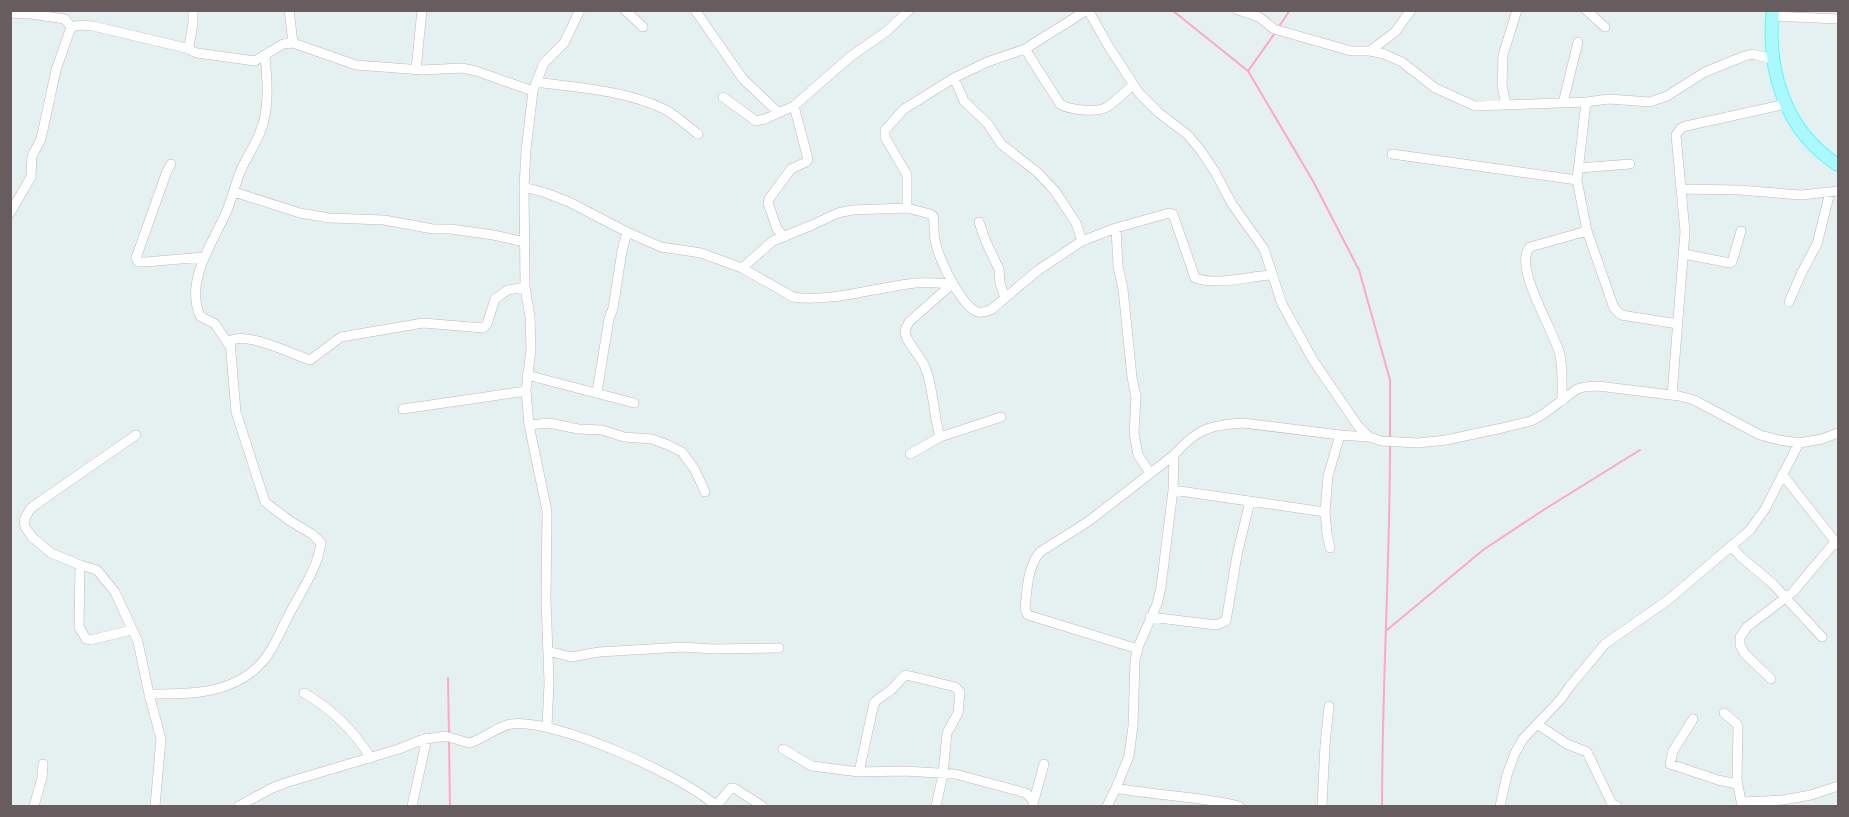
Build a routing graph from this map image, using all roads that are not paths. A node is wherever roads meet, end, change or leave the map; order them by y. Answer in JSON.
{"nodes":[{"id":1,"x":193,"y":10,"type":"edge"},
{"id":2,"x":289,"y":10,"type":"edge"},
{"id":3,"x":422,"y":10,"type":"edge"},
{"id":4,"x":580,"y":10,"type":"edge"},
{"id":5,"x":625,"y":10,"type":"edge"},
{"id":6,"x":909,"y":10,"type":"edge"},
{"id":7,"x":1087,"y":10,"type":"edge"},
{"id":8,"x":1238,"y":10,"type":"edge"},
{"id":9,"x":1411,"y":10,"type":"edge"},
{"id":10,"x":1517,"y":10,"type":"edge"},
{"id":11,"x":1586,"y":10,"type":"edge"},
{"id":12,"x":697,"y":11,"type":"edge"},
{"id":13,"x":10,"y":13,"type":"edge"},
{"id":14,"x":39,"y":13,"type":"edge"},
{"id":15,"x":1773,"y":13,"type":"edge"},
{"id":16,"x":1839,"y":19,"type":"edge"},
{"id":17,"x":71,"y":27,"type":"junction"},
{"id":18,"x":643,"y":27,"type":"dead end"},
{"id":19,"x":1605,"y":27,"type":"dead end"},
{"id":20,"x":1578,"y":42,"type":"dead end"},
{"id":21,"x":292,"y":43,"type":"junction"},
{"id":22,"x":190,"y":49,"type":"junction"},
{"id":23,"x":1025,"y":49,"type":"junction"},
{"id":24,"x":1370,"y":51,"type":"junction"},
{"id":25,"x":265,"y":56,"type":"junction"},
{"id":26,"x":1774,"y":65,"type":"junction"},
{"id":27,"x":416,"y":70,"type":"junction"},
{"id":28,"x":954,"y":78,"type":"junction"},
{"id":29,"x":1133,"y":85,"type":"junction"},
{"id":30,"x":535,"y":87,"type":"junction"},
{"id":31,"x":723,"y":97,"type":"dead end"},
{"id":32,"x":1586,"y":102,"type":"junction"},
{"id":33,"x":1563,"y":103,"type":"junction"},
{"id":34,"x":1786,"y":104,"type":"junction"},
{"id":35,"x":1506,"y":105,"type":"junction"},
{"id":36,"x":794,"y":106,"type":"junction"},
{"id":37,"x":779,"y":113,"type":"junction"},
{"id":38,"x":698,"y":134,"type":"dead end"},
{"id":39,"x":1392,"y":154,"type":"dead end"},
{"id":40,"x":171,"y":164,"type":"dead end"},
{"id":41,"x":1630,"y":164,"type":"dead end"},
{"id":42,"x":1839,"y":165,"type":"edge"},
{"id":43,"x":1579,"y":168,"type":"junction"},
{"id":44,"x":1577,"y":180,"type":"junction"},
{"id":45,"x":524,"y":187,"type":"junction"},
{"id":46,"x":1682,"y":189,"type":"junction"},
{"id":47,"x":1834,"y":191,"type":"edge"},
{"id":48,"x":234,"y":192,"type":"junction"},
{"id":49,"x":907,"y":208,"type":"junction"},
{"id":50,"x":10,"y":213,"type":"edge"},
{"id":51,"x":979,"y":222,"type":"dead end"},
{"id":52,"x":1116,"y":228,"type":"junction"},
{"id":53,"x":1587,"y":231,"type":"junction"},
{"id":54,"x":1741,"y":231,"type":"dead end"},
{"id":55,"x":627,"y":232,"type":"junction"},
{"id":56,"x":784,"y":237,"type":"junction"},
{"id":57,"x":1082,"y":241,"type":"junction"},
{"id":58,"x":525,"y":242,"type":"junction"},
{"id":59,"x":1684,"y":254,"type":"junction"},
{"id":60,"x":204,"y":257,"type":"junction"},
{"id":61,"x":742,"y":268,"type":"junction"},
{"id":62,"x":1273,"y":275,"type":"junction"},
{"id":63,"x":952,"y":284,"type":"junction"},
{"id":64,"x":525,"y":287,"type":"junction"},
{"id":65,"x":1005,"y":298,"type":"junction"},
{"id":66,"x":1789,"y":302,"type":"dead end"},
{"id":67,"x":1678,"y":324,"type":"junction"},
{"id":68,"x":229,"y":345,"type":"junction"},
{"id":69,"x":527,"y":375,"type":"junction"},
{"id":70,"x":526,"y":391,"type":"junction"},
{"id":71,"x":597,"y":392,"type":"junction"},
{"id":72,"x":1672,"y":395,"type":"junction"},
{"id":73,"x":1562,"y":401,"type":"junction"},
{"id":74,"x":634,"y":403,"type":"dead end"},
{"id":75,"x":403,"y":409,"type":"dead end"},
{"id":76,"x":1001,"y":417,"type":"dead end"},
{"id":77,"x":529,"y":425,"type":"junction"},
{"id":78,"x":1839,"y":433,"type":"edge"},
{"id":79,"x":136,"y":435,"type":"dead end"},
{"id":80,"x":1340,"y":435,"type":"junction"},
{"id":81,"x":940,"y":437,"type":"junction"},
{"id":82,"x":1369,"y":437,"type":"junction"},
{"id":83,"x":1799,"y":442,"type":"junction"},
{"id":84,"x":910,"y":454,"type":"dead end"},
{"id":85,"x":1174,"y":454,"type":"junction"},
{"id":86,"x":1150,"y":473,"type":"junction"},
{"id":87,"x":1782,"y":474,"type":"junction"},
{"id":88,"x":1173,"y":490,"type":"junction"},
{"id":89,"x":705,"y":492,"type":"dead end"},
{"id":90,"x":1250,"y":501,"type":"junction"},
{"id":91,"x":1325,"y":513,"type":"junction"},
{"id":92,"x":1837,"y":544,"type":"edge"},
{"id":93,"x":1732,"y":547,"type":"junction"},
{"id":94,"x":1330,"y":548,"type":"dead end"},
{"id":95,"x":80,"y":566,"type":"junction"},
{"id":96,"x":1786,"y":599,"type":"junction"},
{"id":97,"x":1150,"y":616,"type":"junction"},
{"id":98,"x":132,"y":630,"type":"junction"},
{"id":99,"x":1822,"y":637,"type":"dead end"},
{"id":100,"x":779,"y":648,"type":"dead end"},
{"id":101,"x":1138,"y":649,"type":"junction"},
{"id":102,"x":548,"y":651,"type":"junction"},
{"id":103,"x":1771,"y":679,"type":"dead end"},
{"id":104,"x":304,"y":693,"type":"dead end"},
{"id":105,"x":149,"y":694,"type":"junction"},
{"id":106,"x":1329,"y":706,"type":"dead end"},
{"id":107,"x":1724,"y":713,"type":"dead end"},
{"id":108,"x":1693,"y":719,"type":"dead end"},
{"id":109,"x":1537,"y":724,"type":"junction"},
{"id":110,"x":547,"y":727,"type":"junction"},
{"id":111,"x":427,"y":738,"type":"junction"},
{"id":112,"x":783,"y":749,"type":"dead end"},
{"id":113,"x":370,"y":758,"type":"junction"},
{"id":114,"x":43,"y":764,"type":"dead end"},
{"id":115,"x":1044,"y":764,"type":"dead end"},
{"id":116,"x":860,"y":772,"type":"junction"},
{"id":117,"x":943,"y":774,"type":"junction"},
{"id":118,"x":1737,"y":784,"type":"junction"},
{"id":119,"x":1839,"y":786,"type":"edge"},
{"id":120,"x":1116,"y":788,"type":"junction"},
{"id":121,"x":1033,"y":804,"type":"edge"},
{"id":122,"x":1742,"y":804,"type":"edge"},
{"id":123,"x":716,"y":806,"type":"edge"},
{"id":124,"x":34,"y":807,"type":"edge"},
{"id":125,"x":155,"y":807,"type":"edge"},
{"id":126,"x":239,"y":807,"type":"edge"},
{"id":127,"x":412,"y":807,"type":"edge"},
{"id":128,"x":762,"y":807,"type":"edge"},
{"id":129,"x":936,"y":807,"type":"edge"},
{"id":130,"x":1107,"y":807,"type":"edge"},
{"id":131,"x":1239,"y":807,"type":"edge"},
{"id":132,"x":1322,"y":807,"type":"edge"},
{"id":133,"x":1500,"y":807,"type":"edge"},
{"id":134,"x":1617,"y":807,"type":"edge"}],
"edges":[{"from":1,"to":22,"type":"street"},
{"from":2,"to":21,"type":"street"},
{"from":3,"to":27,"type":"street"},
{"from":4,"to":30,"type":"street"},
{"from":5,"to":18,"type":"street"},
{"from":6,"to":36,"type":"street"},
{"from":7,"to":23,"type":"street"},
{"from":7,"to":29,"type":"street"},
{"from":8,"to":24,"type":"street"},
{"from":9,"to":24,"type":"street"},
{"from":10,"to":35,"type":"street"},
{"from":11,"to":19,"type":"street"},
{"from":12,"to":37,"type":"street"},
{"from":13,"to":14,"type":"street"},
{"from":14,"to":17,"type":"street"},
{"from":15,"to":16,"type":"street"},
{"from":15,"to":26,"type":"main road"},
{"from":17,"to":22,"type":"street"},
{"from":17,"to":50,"type":"street"},
{"from":20,"to":33,"type":"street"},
{"from":21,"to":25,"type":"street"},
{"from":21,"to":27,"type":"street"},
{"from":22,"to":25,"type":"street"},
{"from":23,"to":28,"type":"street"},
{"from":23,"to":29,"type":"street"},
{"from":24,"to":35,"type":"street"},
{"from":25,"to":48,"type":"street"},
{"from":26,"to":32,"type":"street"},
{"from":26,"to":34,"type":"main road"},
{"from":27,"to":30,"type":"street"},
{"from":28,"to":49,"type":"street"},
{"from":28,"to":57,"type":"street"},
{"from":29,"to":62,"type":"street"},
{"from":30,"to":38,"type":"street"},
{"from":30,"to":45,"type":"street"},
{"from":31,"to":37,"type":"street"},
{"from":32,"to":33,"type":"street"},
{"from":32,"to":43,"type":"street"},
{"from":33,"to":35,"type":"street"},
{"from":34,"to":42,"type":"main road"},
{"from":34,"to":46,"type":"street"},
{"from":36,"to":37,"type":"street"},
{"from":36,"to":56,"type":"street"},
{"from":39,"to":44,"type":"street"},
{"from":40,"to":60,"type":"street"},
{"from":41,"to":43,"type":"street"},
{"from":43,"to":44,"type":"street"},
{"from":44,"to":53,"type":"street"},
{"from":45,"to":55,"type":"street"},
{"from":45,"to":58,"type":"street"},
{"from":46,"to":47,"type":"street"},
{"from":46,"to":59,"type":"street"},
{"from":47,"to":66,"type":"street"},
{"from":48,"to":58,"type":"street"},
{"from":48,"to":60,"type":"street"},
{"from":49,"to":56,"type":"street"},
{"from":49,"to":63,"type":"street"},
{"from":51,"to":65,"type":"street"},
{"from":52,"to":57,"type":"street"},
{"from":52,"to":62,"type":"street"},
{"from":52,"to":86,"type":"street"},
{"from":53,"to":67,"type":"street"},
{"from":53,"to":73,"type":"street"},
{"from":54,"to":59,"type":"street"},
{"from":55,"to":61,"type":"street"},
{"from":55,"to":71,"type":"street"},
{"from":56,"to":61,"type":"street"},
{"from":57,"to":65,"type":"street"},
{"from":58,"to":64,"type":"street"},
{"from":59,"to":67,"type":"street"},
{"from":60,"to":68,"type":"street"},
{"from":61,"to":63,"type":"street"},
{"from":62,"to":82,"type":"street"},
{"from":63,"to":65,"type":"street"},
{"from":63,"to":81,"type":"street"},
{"from":64,"to":68,"type":"street"},
{"from":64,"to":69,"type":"street"},
{"from":67,"to":72,"type":"street"},
{"from":68,"to":105,"type":"street"},
{"from":69,"to":70,"type":"street"},
{"from":69,"to":71,"type":"street"},
{"from":70,"to":75,"type":"street"},
{"from":70,"to":77,"type":"street"},
{"from":71,"to":74,"type":"street"},
{"from":72,"to":73,"type":"street"},
{"from":72,"to":83,"type":"street"},
{"from":73,"to":82,"type":"street"},
{"from":76,"to":81,"type":"street"},
{"from":77,"to":89,"type":"street"},
{"from":77,"to":102,"type":"street"},
{"from":78,"to":83,"type":"street"},
{"from":79,"to":95,"type":"street"},
{"from":80,"to":82,"type":"street"},
{"from":80,"to":85,"type":"street"},
{"from":80,"to":91,"type":"street"},
{"from":81,"to":84,"type":"street"},
{"from":83,"to":87,"type":"street"},
{"from":85,"to":86,"type":"street"},
{"from":85,"to":88,"type":"street"},
{"from":86,"to":101,"type":"street"},
{"from":87,"to":92,"type":"street"},
{"from":87,"to":93,"type":"street"},
{"from":88,"to":90,"type":"street"},
{"from":88,"to":97,"type":"street"},
{"from":90,"to":91,"type":"street"},
{"from":90,"to":97,"type":"street"},
{"from":91,"to":94,"type":"street"},
{"from":92,"to":96,"type":"street"},
{"from":93,"to":96,"type":"street"},
{"from":93,"to":109,"type":"street"},
{"from":95,"to":98,"type":"street"},
{"from":95,"to":98,"type":"street"},
{"from":96,"to":99,"type":"street"},
{"from":96,"to":103,"type":"street"},
{"from":97,"to":101,"type":"street"},
{"from":98,"to":105,"type":"street"},
{"from":100,"to":102,"type":"street"},
{"from":101,"to":120,"type":"street"},
{"from":102,"to":110,"type":"street"},
{"from":104,"to":113,"type":"street"},
{"from":105,"to":125,"type":"street"},
{"from":106,"to":132,"type":"street"},
{"from":107,"to":118,"type":"street"},
{"from":108,"to":118,"type":"street"},
{"from":109,"to":133,"type":"street"},
{"from":109,"to":134,"type":"street"},
{"from":110,"to":111,"type":"street"},
{"from":110,"to":123,"type":"street"},
{"from":111,"to":113,"type":"street"},
{"from":111,"to":127,"type":"street"},
{"from":112,"to":116,"type":"street"},
{"from":113,"to":126,"type":"street"},
{"from":114,"to":124,"type":"street"},
{"from":115,"to":121,"type":"street"},
{"from":116,"to":117,"type":"street"},
{"from":116,"to":117,"type":"street"},
{"from":117,"to":121,"type":"street"},
{"from":117,"to":129,"type":"street"},
{"from":118,"to":122,"type":"street"},
{"from":119,"to":122,"type":"street"},
{"from":120,"to":130,"type":"street"},
{"from":120,"to":131,"type":"street"},
{"from":123,"to":128,"type":"street"}]}
